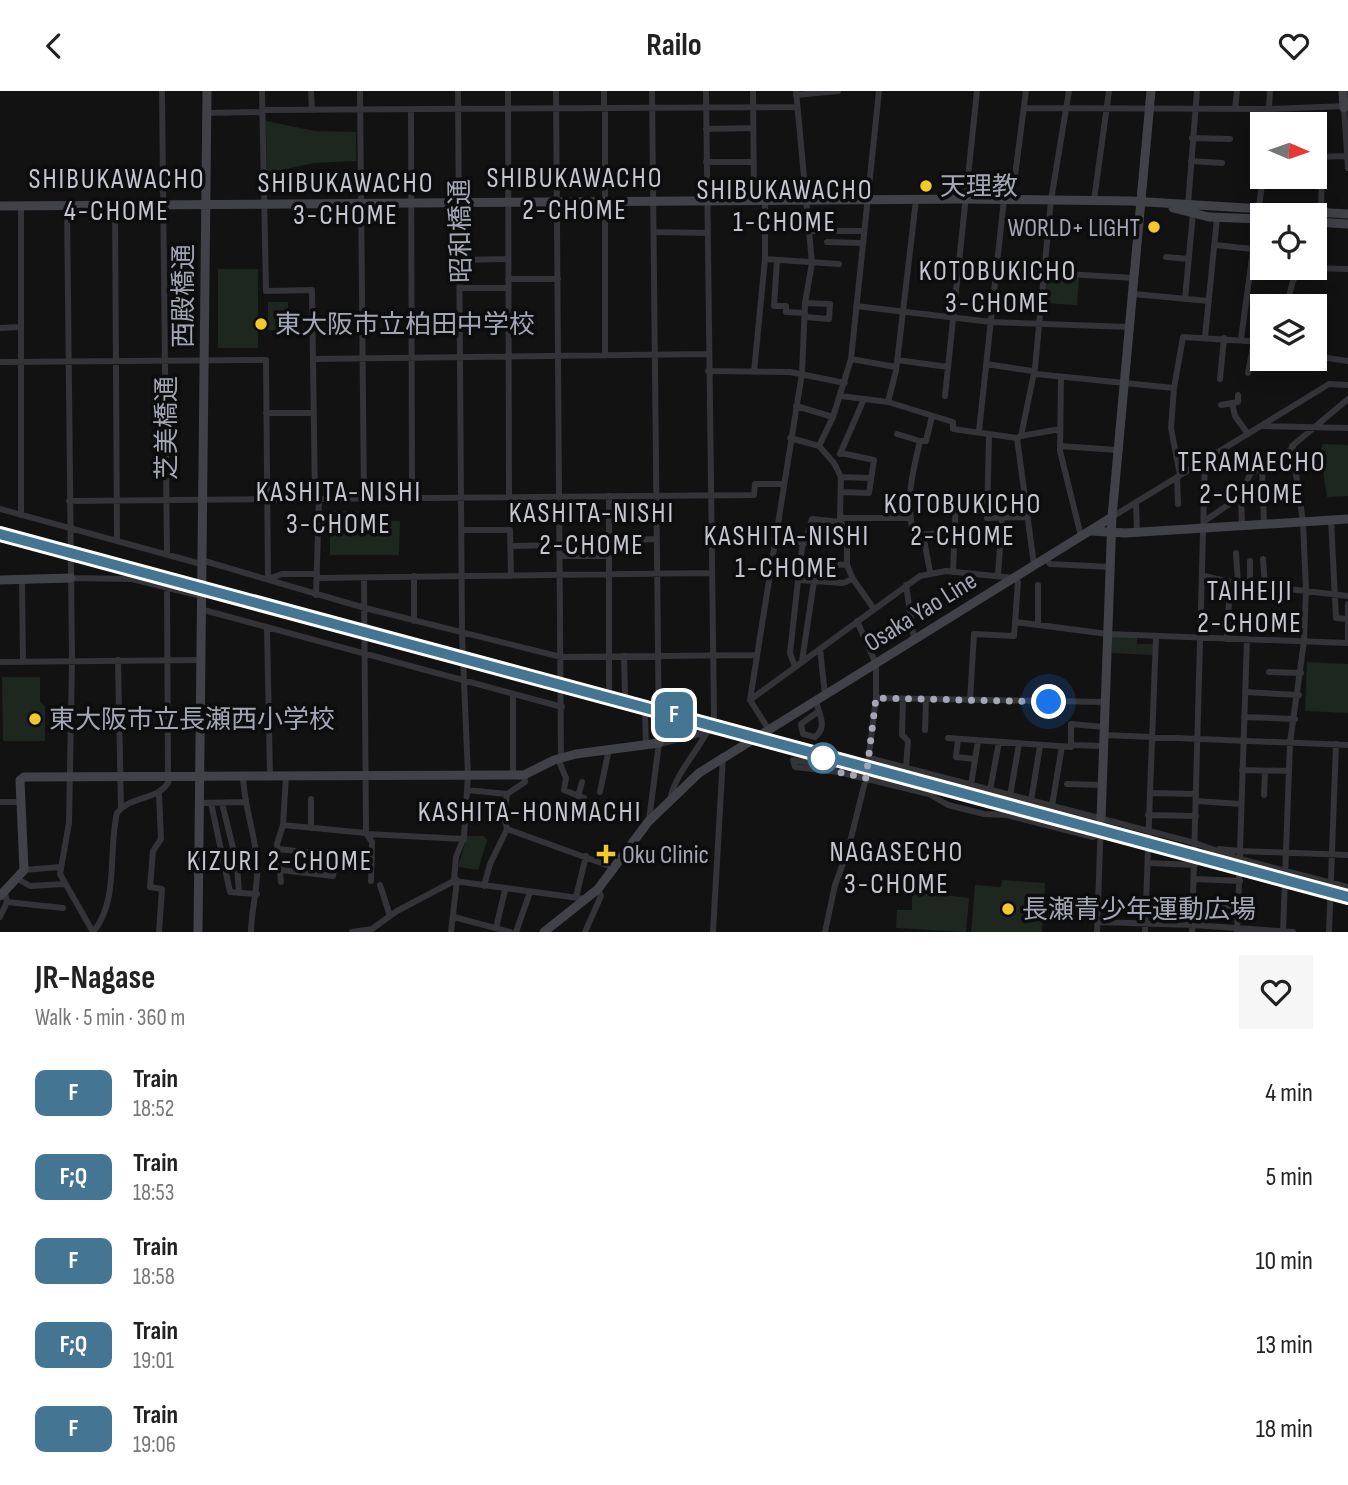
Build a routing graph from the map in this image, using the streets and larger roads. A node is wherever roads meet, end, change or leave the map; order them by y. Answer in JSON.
{"nodes":[{"id":1,"x":162,"y":91,"type":"edge"},
{"id":2,"x":207,"y":91,"type":"edge"},
{"id":3,"x":262,"y":91,"type":"edge"},
{"id":4,"x":312,"y":91,"type":"edge"},
{"id":5,"x":360,"y":91,"type":"edge"},
{"id":6,"x":458,"y":91,"type":"edge"},
{"id":7,"x":508,"y":91,"type":"edge"},
{"id":8,"x":556,"y":91,"type":"edge"},
{"id":9,"x":604,"y":91,"type":"edge"},
{"id":10,"x":652,"y":91,"type":"edge"},
{"id":11,"x":706,"y":91,"type":"edge"},
{"id":12,"x":753,"y":91,"type":"edge"},
{"id":13,"x":838,"y":91,"type":"edge"},
{"id":14,"x":879,"y":91,"type":"edge"},
{"id":15,"x":977,"y":91,"type":"edge"},
{"id":16,"x":1026,"y":91,"type":"edge"},
{"id":17,"x":1069,"y":91,"type":"edge"},
{"id":18,"x":1109,"y":91,"type":"edge"},
{"id":19,"x":1151,"y":91,"type":"edge"},
{"id":20,"x":1197,"y":91,"type":"edge"},
{"id":21,"x":1237,"y":91,"type":"edge"},
{"id":22,"x":1270,"y":91,"type":"edge"},
{"id":23,"x":1343,"y":91,"type":"edge"},
{"id":24,"x":796,"y":93,"type":"edge"},
{"id":25,"x":508,"y":107,"type":"junction"},
{"id":26,"x":652,"y":107,"type":"junction"},
{"id":27,"x":706,"y":107,"type":"junction"},
{"id":28,"x":753,"y":107,"type":"junction"},
{"id":29,"x":797,"y":107,"type":"junction"},
{"id":30,"x":1025,"y":107,"type":"junction"},
{"id":31,"x":458,"y":108,"type":"junction"},
{"id":32,"x":556,"y":108,"type":"junction"},
{"id":33,"x":605,"y":108,"type":"junction"},
{"id":34,"x":1067,"y":108,"type":"junction"},
{"id":35,"x":1106,"y":108,"type":"junction"},
{"id":36,"x":1150,"y":109,"type":"junction"},
{"id":37,"x":1195,"y":109,"type":"junction"},
{"id":38,"x":1236,"y":109,"type":"junction"},
{"id":39,"x":1269,"y":109,"type":"junction"},
{"id":40,"x":312,"y":110,"type":"junction"},
{"id":41,"x":360,"y":110,"type":"junction"},
{"id":42,"x":411,"y":110,"type":"junction"},
{"id":43,"x":1346,"y":110,"type":"edge"},
{"id":44,"x":262,"y":111,"type":"junction"},
{"id":45,"x":1269,"y":112,"type":"edge"},
{"id":46,"x":207,"y":113,"type":"junction"},
{"id":47,"x":753,"y":128,"type":"junction"},
{"id":48,"x":706,"y":129,"type":"junction"},
{"id":49,"x":1192,"y":138,"type":"junction"},
{"id":50,"x":1230,"y":139,"type":"dead end"},
{"id":51,"x":1347,"y":156,"type":"edge"},
{"id":52,"x":1327,"y":157,"type":"edge"},
{"id":53,"x":706,"y":162,"type":"junction"},
{"id":54,"x":754,"y":162,"type":"junction"},
{"id":55,"x":1191,"y":162,"type":"junction"},
{"id":56,"x":1222,"y":163,"type":"dead end"},
{"id":57,"x":1348,"y":168,"type":"edge"},
{"id":58,"x":916,"y":199,"type":"junction"},
{"id":59,"x":966,"y":199,"type":"junction"},
{"id":60,"x":1008,"y":199,"type":"junction"},
{"id":61,"x":557,"y":200,"type":"junction"},
{"id":62,"x":605,"y":200,"type":"junction"},
{"id":63,"x":653,"y":200,"type":"junction"},
{"id":64,"x":1051,"y":200,"type":"junction"},
{"id":65,"x":1094,"y":200,"type":"junction"},
{"id":66,"x":460,"y":201,"type":"junction"},
{"id":67,"x":507,"y":201,"type":"junction"},
{"id":68,"x":707,"y":201,"type":"junction"},
{"id":69,"x":754,"y":201,"type":"junction"},
{"id":70,"x":765,"y":201,"type":"junction"},
{"id":71,"x":805,"y":201,"type":"junction"},
{"id":72,"x":867,"y":201,"type":"junction"},
{"id":73,"x":361,"y":202,"type":"junction"},
{"id":74,"x":411,"y":202,"type":"junction"},
{"id":75,"x":262,"y":203,"type":"junction"},
{"id":76,"x":1141,"y":203,"type":"junction"},
{"id":77,"x":67,"y":205,"type":"junction"},
{"id":78,"x":115,"y":205,"type":"junction"},
{"id":79,"x":163,"y":205,"type":"junction"},
{"id":80,"x":204,"y":205,"type":"junction"},
{"id":81,"x":0,"y":206,"type":"edge"},
{"id":82,"x":21,"y":206,"type":"junction"},
{"id":83,"x":1191,"y":209,"type":"junction"},
{"id":84,"x":1327,"y":213,"type":"edge"},
{"id":85,"x":1348,"y":214,"type":"edge"},
{"id":86,"x":1250,"y":215,"type":"edge"},
{"id":87,"x":1250,"y":216,"type":"edge"},
{"id":88,"x":1217,"y":218,"type":"junction"},
{"id":89,"x":1327,"y":222,"type":"edge"},
{"id":90,"x":1348,"y":223,"type":"edge"},
{"id":91,"x":808,"y":231,"type":"junction"},
{"id":92,"x":864,"y":231,"type":"junction"},
{"id":93,"x":654,"y":232,"type":"junction"},
{"id":94,"x":707,"y":233,"type":"junction"},
{"id":95,"x":827,"y":242,"type":"dead end"},
{"id":96,"x":862,"y":243,"type":"junction"},
{"id":97,"x":1215,"y":244,"type":"junction"},
{"id":98,"x":1250,"y":248,"type":"edge"},
{"id":99,"x":1166,"y":257,"type":"dead end"},
{"id":100,"x":508,"y":259,"type":"junction"},
{"id":101,"x":765,"y":259,"type":"junction"},
{"id":102,"x":1189,"y":259,"type":"junction"},
{"id":103,"x":461,"y":260,"type":"junction"},
{"id":104,"x":776,"y":260,"type":"junction"},
{"id":105,"x":812,"y":263,"type":"junction"},
{"id":106,"x":839,"y":264,"type":"dead end"},
{"id":107,"x":1327,"y":268,"type":"edge"},
{"id":108,"x":1348,"y":269,"type":"edge"},
{"id":109,"x":996,"y":270,"type":"junction"},
{"id":110,"x":1044,"y":272,"type":"junction"},
{"id":111,"x":1135,"y":278,"type":"junction"},
{"id":112,"x":508,"y":279,"type":"junction"},
{"id":113,"x":558,"y":279,"type":"junction"},
{"id":114,"x":1253,"y":280,"type":"edge"},
{"id":115,"x":461,"y":288,"type":"junction"},
{"id":116,"x":508,"y":288,"type":"junction"},
{"id":117,"x":1133,"y":294,"type":"junction"},
{"id":118,"x":1185,"y":299,"type":"junction"},
{"id":119,"x":1209,"y":301,"type":"junction"},
{"id":120,"x":806,"y":303,"type":"junction"},
{"id":121,"x":856,"y":306,"type":"junction"},
{"id":122,"x":903,"y":311,"type":"junction"},
{"id":123,"x":805,"y":315,"type":"junction"},
{"id":124,"x":952,"y":317,"type":"junction"},
{"id":125,"x":991,"y":322,"type":"junction"},
{"id":126,"x":1039,"y":323,"type":"junction"},
{"id":127,"x":20,"y":327,"type":"junction"},
{"id":128,"x":1130,"y":327,"type":"junction"},
{"id":129,"x":0,"y":328,"type":"edge"},
{"id":130,"x":1205,"y":337,"type":"junction"},
{"id":131,"x":1224,"y":338,"type":"junction"},
{"id":132,"x":1241,"y":339,"type":"junction"},
{"id":133,"x":1250,"y":340,"type":"edge"},
{"id":134,"x":655,"y":354,"type":"junction"},
{"id":135,"x":707,"y":354,"type":"junction"},
{"id":136,"x":606,"y":355,"type":"junction"},
{"id":137,"x":559,"y":356,"type":"junction"},
{"id":138,"x":461,"y":357,"type":"junction"},
{"id":139,"x":509,"y":357,"type":"junction"},
{"id":140,"x":411,"y":358,"type":"junction"},
{"id":141,"x":1327,"y":358,"type":"edge"},
{"id":142,"x":204,"y":359,"type":"junction"},
{"id":143,"x":313,"y":359,"type":"junction"},
{"id":144,"x":363,"y":359,"type":"junction"},
{"id":145,"x":851,"y":359,"type":"junction"},
{"id":146,"x":166,"y":360,"type":"junction"},
{"id":147,"x":116,"y":361,"type":"junction"},
{"id":148,"x":1348,"y":361,"type":"edge"},
{"id":149,"x":0,"y":362,"type":"edge"},
{"id":150,"x":20,"y":362,"type":"junction"},
{"id":151,"x":68,"y":362,"type":"junction"},
{"id":152,"x":1250,"y":362,"type":"edge"},
{"id":153,"x":896,"y":364,"type":"junction"},
{"id":154,"x":986,"y":364,"type":"junction"},
{"id":155,"x":948,"y":367,"type":"junction"},
{"id":156,"x":708,"y":371,"type":"junction"},
{"id":157,"x":754,"y":372,"type":"junction"},
{"id":158,"x":802,"y":373,"type":"junction"},
{"id":159,"x":1033,"y":373,"type":"junction"},
{"id":160,"x":1248,"y":373,"type":"dead end"},
{"id":161,"x":1061,"y":377,"type":"junction"},
{"id":162,"x":1220,"y":379,"type":"dead end"},
{"id":163,"x":845,"y":383,"type":"junction"},
{"id":164,"x":1125,"y":383,"type":"junction"},
{"id":165,"x":1348,"y":386,"type":"edge"},
{"id":166,"x":1174,"y":388,"type":"junction"},
{"id":167,"x":841,"y":395,"type":"junction"},
{"id":168,"x":1238,"y":395,"type":"dead end"},
{"id":169,"x":944,"y":396,"type":"dead end"},
{"id":170,"x":864,"y":398,"type":"junction"},
{"id":171,"x":1348,"y":399,"type":"edge"},
{"id":172,"x":888,"y":402,"type":"junction"},
{"id":173,"x":1232,"y":403,"type":"junction"},
{"id":174,"x":1222,"y":405,"type":"dead end"},
{"id":175,"x":796,"y":406,"type":"junction"},
{"id":176,"x":266,"y":413,"type":"junction"},
{"id":177,"x":314,"y":413,"type":"junction"},
{"id":178,"x":932,"y":416,"type":"junction"},
{"id":179,"x":834,"y":417,"type":"junction"},
{"id":180,"x":1262,"y":426,"type":"junction"},
{"id":181,"x":1317,"y":428,"type":"junction"},
{"id":182,"x":1348,"y":428,"type":"edge"},
{"id":183,"x":1060,"y":429,"type":"junction"},
{"id":184,"x":979,"y":431,"type":"junction"},
{"id":185,"x":897,"y":434,"type":"dead end"},
{"id":186,"x":1248,"y":434,"type":"junction"},
{"id":187,"x":989,"y":436,"type":"junction"},
{"id":188,"x":1019,"y":437,"type":"junction"},
{"id":189,"x":790,"y":438,"type":"junction"},
{"id":190,"x":920,"y":441,"type":"junction"},
{"id":191,"x":819,"y":446,"type":"junction"},
{"id":192,"x":1060,"y":446,"type":"junction"},
{"id":193,"x":1293,"y":448,"type":"junction"},
{"id":194,"x":1118,"y":450,"type":"junction"},
{"id":195,"x":841,"y":453,"type":"junction"},
{"id":196,"x":1205,"y":460,"type":"junction"},
{"id":197,"x":834,"y":463,"type":"junction"},
{"id":198,"x":1262,"y":467,"type":"junction"},
{"id":199,"x":1178,"y":476,"type":"junction"},
{"id":200,"x":841,"y":477,"type":"junction"},
{"id":201,"x":870,"y":478,"type":"junction"},
{"id":202,"x":783,"y":484,"type":"junction"},
{"id":203,"x":841,"y":492,"type":"junction"},
{"id":204,"x":709,"y":495,"type":"junction"},
{"id":205,"x":509,"y":496,"type":"junction"},
{"id":206,"x":560,"y":496,"type":"junction"},
{"id":207,"x":609,"y":496,"type":"junction"},
{"id":208,"x":656,"y":496,"type":"junction"},
{"id":209,"x":1241,"y":496,"type":"junction"},
{"id":210,"x":461,"y":498,"type":"junction"},
{"id":211,"x":412,"y":499,"type":"junction"},
{"id":212,"x":986,"y":499,"type":"junction"},
{"id":213,"x":267,"y":500,"type":"junction"},
{"id":214,"x":317,"y":500,"type":"junction"},
{"id":215,"x":364,"y":500,"type":"junction"},
{"id":216,"x":69,"y":501,"type":"junction"},
{"id":217,"x":117,"y":501,"type":"junction"},
{"id":218,"x":166,"y":501,"type":"junction"},
{"id":219,"x":202,"y":501,"type":"junction"},
{"id":220,"x":1136,"y":502,"type":"junction"},
{"id":221,"x":1178,"y":504,"type":"dead end"},
{"id":222,"x":0,"y":509,"type":"edge"},
{"id":223,"x":22,"y":516,"type":"junction"},
{"id":224,"x":1026,"y":517,"type":"junction"},
{"id":225,"x":1112,"y":517,"type":"junction"},
{"id":226,"x":909,"y":518,"type":"junction"},
{"id":227,"x":1002,"y":518,"type":"junction"},
{"id":228,"x":1348,"y":519,"type":"edge"},
{"id":229,"x":840,"y":520,"type":"junction"},
{"id":230,"x":1331,"y":520,"type":"junction"},
{"id":231,"x":1303,"y":522,"type":"junction"},
{"id":232,"x":1206,"y":524,"type":"junction"},
{"id":233,"x":1264,"y":524,"type":"junction"},
{"id":234,"x":1242,"y":526,"type":"junction"},
{"id":235,"x":69,"y":529,"type":"junction"},
{"id":236,"x":462,"y":530,"type":"junction"},
{"id":237,"x":955,"y":531,"type":"junction"},
{"id":238,"x":1112,"y":532,"type":"junction"},
{"id":239,"x":1138,"y":532,"type":"junction"},
{"id":240,"x":923,"y":534,"type":"junction"},
{"id":241,"x":1085,"y":534,"type":"junction"},
{"id":242,"x":657,"y":539,"type":"junction"},
{"id":243,"x":774,"y":539,"type":"junction"},
{"id":244,"x":117,"y":541,"type":"junction"},
{"id":245,"x":609,"y":541,"type":"junction"},
{"id":246,"x":803,"y":543,"type":"junction"},
{"id":247,"x":560,"y":545,"type":"junction"},
{"id":248,"x":510,"y":546,"type":"junction"},
{"id":249,"x":1236,"y":553,"type":"dead end"},
{"id":250,"x":167,"y":554,"type":"junction"},
{"id":251,"x":560,"y":556,"type":"junction"},
{"id":252,"x":608,"y":556,"type":"junction"},
{"id":253,"x":1045,"y":558,"type":"junction"},
{"id":254,"x":1264,"y":559,"type":"dead end"},
{"id":255,"x":1250,"y":561,"type":"dead end"},
{"id":256,"x":201,"y":562,"type":"junction"},
{"id":257,"x":800,"y":562,"type":"junction"},
{"id":258,"x":847,"y":565,"type":"junction"},
{"id":259,"x":1034,"y":565,"type":"junction"},
{"id":260,"x":1111,"y":567,"type":"junction"},
{"id":261,"x":771,"y":569,"type":"junction"},
{"id":262,"x":930,"y":572,"type":"junction"},
{"id":263,"x":953,"y":572,"type":"junction"},
{"id":264,"x":710,"y":573,"type":"junction"},
{"id":265,"x":657,"y":574,"type":"junction"},
{"id":266,"x":608,"y":575,"type":"junction"},
{"id":267,"x":317,"y":576,"type":"junction"},
{"id":268,"x":414,"y":576,"type":"junction"},
{"id":269,"x":462,"y":576,"type":"junction"},
{"id":270,"x":511,"y":576,"type":"junction"},
{"id":271,"x":560,"y":576,"type":"junction"},
{"id":272,"x":799,"y":576,"type":"junction"},
{"id":273,"x":998,"y":576,"type":"junction"},
{"id":274,"x":1204,"y":576,"type":"junction"},
{"id":275,"x":71,"y":578,"type":"junction"},
{"id":276,"x":1014,"y":578,"type":"junction"},
{"id":277,"x":22,"y":579,"type":"junction"},
{"id":278,"x":268,"y":579,"type":"junction"},
{"id":279,"x":364,"y":579,"type":"junction"},
{"id":280,"x":853,"y":579,"type":"junction"},
{"id":281,"x":0,"y":580,"type":"edge"},
{"id":282,"x":814,"y":581,"type":"junction"},
{"id":283,"x":1233,"y":582,"type":"junction"},
{"id":284,"x":1250,"y":584,"type":"junction"},
{"id":285,"x":906,"y":585,"type":"junction"},
{"id":286,"x":1038,"y":585,"type":"dead end"},
{"id":287,"x":1265,"y":586,"type":"junction"},
{"id":288,"x":167,"y":588,"type":"junction"},
{"id":289,"x":1306,"y":590,"type":"junction"},
{"id":290,"x":1336,"y":594,"type":"junction"},
{"id":291,"x":316,"y":595,"type":"junction"},
{"id":292,"x":201,"y":596,"type":"junction"},
{"id":293,"x":1348,"y":596,"type":"edge"},
{"id":294,"x":1348,"y":604,"type":"edge"},
{"id":295,"x":365,"y":608,"type":"junction"},
{"id":296,"x":200,"y":609,"type":"junction"},
{"id":297,"x":874,"y":609,"type":"junction"},
{"id":298,"x":1348,"y":619,"type":"edge"},
{"id":299,"x":414,"y":621,"type":"junction"},
{"id":300,"x":857,"y":621,"type":"junction"},
{"id":301,"x":1015,"y":622,"type":"junction"},
{"id":302,"x":1038,"y":625,"type":"junction"},
{"id":303,"x":267,"y":629,"type":"junction"},
{"id":304,"x":462,"y":634,"type":"junction"},
{"id":305,"x":1108,"y":634,"type":"junction"},
{"id":306,"x":1156,"y":636,"type":"junction"},
{"id":307,"x":1202,"y":638,"type":"junction"},
{"id":308,"x":915,"y":639,"type":"junction"},
{"id":309,"x":1227,"y":639,"type":"junction"},
{"id":310,"x":1247,"y":639,"type":"junction"},
{"id":311,"x":1304,"y":641,"type":"junction"},
{"id":312,"x":1348,"y":643,"type":"edge"},
{"id":313,"x":820,"y":649,"type":"junction"},
{"id":314,"x":365,"y":655,"type":"junction"},
{"id":315,"x":658,"y":655,"type":"junction"},
{"id":316,"x":710,"y":655,"type":"junction"},
{"id":317,"x":608,"y":656,"type":"junction"},
{"id":318,"x":624,"y":656,"type":"junction"},
{"id":319,"x":757,"y":656,"type":"junction"},
{"id":320,"x":561,"y":657,"type":"junction"},
{"id":321,"x":118,"y":660,"type":"junction"},
{"id":322,"x":168,"y":660,"type":"junction"},
{"id":323,"x":200,"y":660,"type":"junction"},
{"id":324,"x":72,"y":661,"type":"junction"},
{"id":325,"x":803,"y":661,"type":"junction"},
{"id":326,"x":0,"y":662,"type":"edge"},
{"id":327,"x":23,"y":662,"type":"junction"},
{"id":328,"x":876,"y":664,"type":"junction"},
{"id":329,"x":795,"y":667,"type":"junction"},
{"id":330,"x":1269,"y":672,"type":"dead end"},
{"id":331,"x":1301,"y":673,"type":"junction"},
{"id":332,"x":463,"y":681,"type":"junction"},
{"id":333,"x":609,"y":689,"type":"dead end"},
{"id":334,"x":1245,"y":692,"type":"junction"},
{"id":335,"x":625,"y":694,"type":"dead end"},
{"id":336,"x":513,"y":695,"type":"junction"},
{"id":337,"x":1299,"y":695,"type":"junction"},
{"id":338,"x":820,"y":698,"type":"junction"},
{"id":339,"x":876,"y":698,"type":"junction"},
{"id":340,"x":903,"y":699,"type":"junction"},
{"id":341,"x":926,"y":699,"type":"junction"},
{"id":342,"x":750,"y":700,"type":"junction"},
{"id":343,"x":970,"y":701,"type":"junction"},
{"id":344,"x":1105,"y":702,"type":"junction"},
{"id":345,"x":562,"y":707,"type":"junction"},
{"id":346,"x":819,"y":711,"type":"dead end"},
{"id":347,"x":645,"y":714,"type":"dead end"},
{"id":348,"x":1244,"y":717,"type":"junction"},
{"id":349,"x":1295,"y":719,"type":"junction"},
{"id":350,"x":709,"y":730,"type":"junction"},
{"id":351,"x":769,"y":730,"type":"junction"},
{"id":352,"x":925,"y":730,"type":"dead end"},
{"id":353,"x":1104,"y":731,"type":"junction"},
{"id":354,"x":1152,"y":737,"type":"junction"},
{"id":355,"x":948,"y":738,"type":"dead end"},
{"id":356,"x":958,"y":739,"type":"junction"},
{"id":357,"x":1198,"y":739,"type":"junction"},
{"id":358,"x":750,"y":741,"type":"junction"},
{"id":359,"x":978,"y":741,"type":"junction"},
{"id":360,"x":1243,"y":741,"type":"junction"},
{"id":361,"x":999,"y":742,"type":"junction"},
{"id":362,"x":659,"y":743,"type":"junction"},
{"id":363,"x":1290,"y":743,"type":"junction"},
{"id":364,"x":1019,"y":744,"type":"junction"},
{"id":365,"x":1336,"y":744,"type":"junction"},
{"id":366,"x":646,"y":745,"type":"junction"},
{"id":367,"x":1071,"y":745,"type":"junction"},
{"id":368,"x":1348,"y":745,"type":"edge"},
{"id":369,"x":1040,"y":746,"type":"junction"},
{"id":370,"x":1062,"y":746,"type":"junction"},
{"id":371,"x":1103,"y":746,"type":"junction"},
{"id":372,"x":609,"y":749,"type":"junction"},
{"id":373,"x":723,"y":757,"type":"junction"},
{"id":374,"x":869,"y":758,"type":"junction"},
{"id":375,"x":559,"y":759,"type":"junction"},
{"id":376,"x":975,"y":759,"type":"junction"},
{"id":377,"x":906,"y":768,"type":"junction"},
{"id":378,"x":1242,"y":770,"type":"junction"},
{"id":379,"x":1265,"y":771,"type":"junction"},
{"id":380,"x":1289,"y":771,"type":"junction"},
{"id":381,"x":838,"y":772,"type":"junction"},
{"id":382,"x":468,"y":775,"type":"junction"},
{"id":383,"x":513,"y":775,"type":"junction"},
{"id":384,"x":524,"y":775,"type":"junction"},
{"id":385,"x":71,"y":776,"type":"junction"},
{"id":386,"x":120,"y":776,"type":"junction"},
{"id":387,"x":169,"y":776,"type":"junction"},
{"id":388,"x":243,"y":776,"type":"junction"},
{"id":389,"x":270,"y":776,"type":"junction"},
{"id":390,"x":286,"y":776,"type":"junction"},
{"id":391,"x":366,"y":776,"type":"junction"},
{"id":392,"x":198,"y":777,"type":"junction"},
{"id":393,"x":866,"y":778,"type":"junction"},
{"id":394,"x":582,"y":782,"type":"dead end"},
{"id":395,"x":682,"y":782,"type":"junction"},
{"id":396,"x":1067,"y":783,"type":"dead end"},
{"id":397,"x":971,"y":785,"type":"junction"},
{"id":398,"x":1102,"y":785,"type":"junction"},
{"id":399,"x":467,"y":790,"type":"junction"},
{"id":400,"x":990,"y":790,"type":"junction"},
{"id":401,"x":600,"y":792,"type":"dead end"},
{"id":402,"x":159,"y":793,"type":"junction"},
{"id":403,"x":1150,"y":793,"type":"junction"},
{"id":404,"x":507,"y":794,"type":"junction"},
{"id":405,"x":1264,"y":795,"type":"dead end"},
{"id":406,"x":1010,"y":796,"type":"junction"},
{"id":407,"x":1196,"y":798,"type":"junction"},
{"id":408,"x":311,"y":799,"type":"dead end"},
{"id":409,"x":22,"y":801,"type":"junction"},
{"id":410,"x":1031,"y":801,"type":"junction"},
{"id":411,"x":0,"y":802,"type":"edge"},
{"id":412,"x":244,"y":802,"type":"junction"},
{"id":413,"x":198,"y":803,"type":"junction"},
{"id":414,"x":211,"y":803,"type":"junction"},
{"id":415,"x":222,"y":803,"type":"junction"},
{"id":416,"x":1241,"y":804,"type":"junction"},
{"id":417,"x":1052,"y":806,"type":"junction"},
{"id":418,"x":121,"y":808,"type":"junction"},
{"id":419,"x":1148,"y":815,"type":"junction"},
{"id":420,"x":1196,"y":817,"type":"junction"},
{"id":421,"x":1101,"y":819,"type":"junction"},
{"id":422,"x":648,"y":822,"type":"junction"},
{"id":423,"x":283,"y":825,"type":"junction"},
{"id":424,"x":311,"y":828,"type":"junction"},
{"id":425,"x":506,"y":829,"type":"junction"},
{"id":426,"x":1147,"y":832,"type":"junction"},
{"id":427,"x":366,"y":834,"type":"junction"},
{"id":428,"x":1100,"y":834,"type":"junction"},
{"id":429,"x":464,"y":838,"type":"junction"},
{"id":430,"x":1198,"y":844,"type":"junction"},
{"id":431,"x":1148,"y":847,"type":"junction"},
{"id":432,"x":278,"y":849,"type":"junction"},
{"id":433,"x":1240,"y":851,"type":"junction"},
{"id":434,"x":1286,"y":852,"type":"junction"},
{"id":435,"x":336,"y":855,"type":"junction"},
{"id":436,"x":1332,"y":855,"type":"junction"},
{"id":437,"x":1348,"y":855,"type":"edge"},
{"id":438,"x":586,"y":856,"type":"junction"},
{"id":439,"x":372,"y":859,"type":"junction"},
{"id":440,"x":1240,"y":859,"type":"junction"},
{"id":441,"x":1195,"y":862,"type":"junction"},
{"id":442,"x":1148,"y":863,"type":"junction"},
{"id":443,"x":60,"y":867,"type":"junction"},
{"id":444,"x":615,"y":868,"type":"junction"},
{"id":445,"x":24,"y":870,"type":"junction"},
{"id":446,"x":280,"y":870,"type":"junction"},
{"id":447,"x":1240,"y":871,"type":"junction"},
{"id":448,"x":1286,"y":871,"type":"junction"},
{"id":449,"x":18,"y":879,"type":"junction"},
{"id":450,"x":455,"y":880,"type":"junction"},
{"id":451,"x":1194,"y":880,"type":"junction"},
{"id":452,"x":371,"y":881,"type":"dead end"},
{"id":453,"x":1240,"y":881,"type":"junction"},
{"id":454,"x":281,"y":882,"type":"dead end"},
{"id":455,"x":1331,"y":883,"type":"junction"},
{"id":456,"x":64,"y":884,"type":"junction"},
{"id":457,"x":380,"y":885,"type":"dead end"},
{"id":458,"x":484,"y":885,"type":"junction"},
{"id":459,"x":1285,"y":885,"type":"junction"},
{"id":460,"x":1348,"y":887,"type":"edge"},
{"id":461,"x":598,"y":889,"type":"junction"},
{"id":462,"x":505,"y":890,"type":"junction"},
{"id":463,"x":530,"y":892,"type":"junction"},
{"id":464,"x":239,"y":893,"type":"junction"},
{"id":465,"x":257,"y":894,"type":"junction"},
{"id":466,"x":1331,"y":896,"type":"junction"},
{"id":467,"x":4,"y":897,"type":"edge"},
{"id":468,"x":581,"y":898,"type":"junction"},
{"id":469,"x":1348,"y":900,"type":"edge"},
{"id":470,"x":1210,"y":905,"type":"dead end"},
{"id":471,"x":1238,"y":906,"type":"junction"},
{"id":472,"x":63,"y":908,"type":"dead end"},
{"id":473,"x":390,"y":916,"type":"junction"},
{"id":474,"x":0,"y":917,"type":"edge"},
{"id":475,"x":454,"y":917,"type":"junction"},
{"id":476,"x":1098,"y":922,"type":"junction"},
{"id":477,"x":1145,"y":924,"type":"junction"},
{"id":478,"x":496,"y":928,"type":"junction"},
{"id":479,"x":1192,"y":928,"type":"edge"},
{"id":480,"x":485,"y":929,"type":"edge"},
{"id":481,"x":372,"y":930,"type":"edge"},
{"id":482,"x":1237,"y":930,"type":"edge"},
{"id":483,"x":1283,"y":931,"type":"edge"},
{"id":484,"x":93,"y":932,"type":"edge"},
{"id":485,"x":159,"y":932,"type":"edge"},
{"id":486,"x":198,"y":932,"type":"edge"},
{"id":487,"x":251,"y":932,"type":"edge"},
{"id":488,"x":352,"y":932,"type":"edge"},
{"id":489,"x":451,"y":932,"type":"edge"},
{"id":490,"x":510,"y":932,"type":"edge"},
{"id":491,"x":516,"y":932,"type":"edge"},
{"id":492,"x":544,"y":932,"type":"edge"},
{"id":493,"x":586,"y":932,"type":"edge"},
{"id":494,"x":713,"y":932,"type":"edge"},
{"id":495,"x":825,"y":932,"type":"edge"},
{"id":496,"x":1097,"y":932,"type":"edge"},
{"id":497,"x":1145,"y":932,"type":"edge"},
{"id":498,"x":1293,"y":932,"type":"edge"},
{"id":499,"x":1329,"y":932,"type":"edge"}],
"edges":[{"from":1,"to":79,"type":"street","name":"芝美橋通"},
{"from":2,"to":46,"type":"street","name":"西殿橋通"},
{"from":3,"to":44,"type":"street"},
{"from":4,"to":40,"type":"street"},
{"from":5,"to":41,"type":"street"},
{"from":6,"to":31,"type":"street","name":"昭和橋通"},
{"from":7,"to":25,"type":"street"},
{"from":8,"to":32,"type":"street"},
{"from":9,"to":33,"type":"street"},
{"from":10,"to":26,"type":"street"},
{"from":11,"to":27,"type":"street"},
{"from":12,"to":28,"type":"street"},
{"from":13,"to":24,"type":"street"},
{"from":14,"to":72,"type":"street"},
{"from":15,"to":59,"type":"street"},
{"from":16,"to":30,"type":"street"},
{"from":17,"to":34,"type":"street"},
{"from":18,"to":35,"type":"street"},
{"from":19,"to":36,"type":"street"},
{"from":20,"to":37,"type":"street"},
{"from":21,"to":38,"type":"street"},
{"from":22,"to":39,"type":"street"},
{"from":23,"to":43,"type":"street"},
{"from":24,"to":29,"type":"street"},
{"from":25,"to":31,"type":"street"},
{"from":25,"to":32,"type":"street"},
{"from":25,"to":67,"type":"street"},
{"from":26,"to":27,"type":"street"},
{"from":26,"to":33,"type":"street"},
{"from":26,"to":63,"type":"street"},
{"from":27,"to":28,"type":"street"},
{"from":27,"to":48,"type":"street"},
{"from":28,"to":29,"type":"street"},
{"from":28,"to":47,"type":"street"},
{"from":29,"to":71,"type":"street"},
{"from":30,"to":34,"type":"street"},
{"from":30,"to":60,"type":"street"},
{"from":31,"to":42,"type":"street"},
{"from":31,"to":66,"type":"street","name":"昭和橋通"},
{"from":32,"to":33,"type":"street"},
{"from":32,"to":61,"type":"street"},
{"from":33,"to":62,"type":"street"},
{"from":34,"to":35,"type":"street"},
{"from":34,"to":64,"type":"street"},
{"from":35,"to":36,"type":"street"},
{"from":35,"to":65,"type":"street"},
{"from":36,"to":37,"type":"street"},
{"from":36,"to":76,"type":"street"},
{"from":37,"to":38,"type":"street"},
{"from":37,"to":49,"type":"street"},
{"from":38,"to":39,"type":"street"},
{"from":39,"to":43,"type":"street"},
{"from":39,"to":45,"type":"street"},
{"from":40,"to":41,"type":"street"},
{"from":40,"to":44,"type":"street"},
{"from":41,"to":42,"type":"street"},
{"from":41,"to":73,"type":"street"},
{"from":42,"to":74,"type":"street"},
{"from":43,"to":51,"type":"street"},
{"from":44,"to":46,"type":"street"},
{"from":44,"to":75,"type":"street"},
{"from":46,"to":80,"type":"street","name":"西殿橋通"},
{"from":47,"to":48,"type":"street"},
{"from":47,"to":54,"type":"street"},
{"from":48,"to":53,"type":"street"},
{"from":49,"to":50,"type":"street"},
{"from":49,"to":55,"type":"street"},
{"from":51,"to":52,"type":"street"},
{"from":51,"to":57,"type":"street"},
{"from":53,"to":54,"type":"street"},
{"from":53,"to":68,"type":"street"},
{"from":54,"to":69,"type":"street"},
{"from":55,"to":56,"type":"street"},
{"from":55,"to":83,"type":"street"},
{"from":58,"to":59,"type":"street"},
{"from":58,"to":72,"type":"street"},
{"from":58,"to":122,"type":"street"},
{"from":59,"to":60,"type":"street"},
{"from":59,"to":124,"type":"street"},
{"from":60,"to":64,"type":"street"},
{"from":60,"to":109,"type":"street"},
{"from":61,"to":62,"type":"street"},
{"from":61,"to":67,"type":"street"},
{"from":61,"to":113,"type":"street"},
{"from":62,"to":63,"type":"street"},
{"from":62,"to":136,"type":"street"},
{"from":63,"to":68,"type":"street"},
{"from":63,"to":93,"type":"street"},
{"from":64,"to":65,"type":"street"},
{"from":64,"to":110,"type":"street"},
{"from":65,"to":76,"type":"street"},
{"from":66,"to":67,"type":"street"},
{"from":66,"to":74,"type":"street"},
{"from":66,"to":103,"type":"street","name":"昭和橋通"},
{"from":67,"to":100,"type":"street"},
{"from":68,"to":69,"type":"street"},
{"from":68,"to":94,"type":"street"},
{"from":69,"to":70,"type":"street"},
{"from":70,"to":71,"type":"street"},
{"from":70,"to":101,"type":"street"},
{"from":71,"to":72,"type":"street"},
{"from":71,"to":91,"type":"street"},
{"from":72,"to":92,"type":"street"},
{"from":73,"to":74,"type":"street"},
{"from":73,"to":75,"type":"street"},
{"from":73,"to":144,"type":"street"},
{"from":74,"to":140,"type":"street"},
{"from":75,"to":80,"type":"street"},
{"from":75,"to":143,"type":"street"},
{"from":76,"to":83,"type":"street"},
{"from":76,"to":111,"type":"street"},
{"from":77,"to":78,"type":"street"},
{"from":77,"to":82,"type":"street"},
{"from":77,"to":151,"type":"street"},
{"from":78,"to":79,"type":"street"},
{"from":78,"to":147,"type":"street"},
{"from":79,"to":80,"type":"street"},
{"from":79,"to":146,"type":"street","name":"芝美橋通"},
{"from":80,"to":142,"type":"street","name":"西殿橋通"},
{"from":81,"to":82,"type":"street"},
{"from":82,"to":127,"type":"street"},
{"from":83,"to":86,"type":"street"},
{"from":83,"to":88,"type":"street"},
{"from":83,"to":102,"type":"street"},
{"from":84,"to":85,"type":"street"},
{"from":87,"to":88,"type":"street"},
{"from":88,"to":97,"type":"street"},
{"from":89,"to":90,"type":"street"},
{"from":91,"to":92,"type":"street"},
{"from":91,"to":105,"type":"street"},
{"from":92,"to":96,"type":"street"},
{"from":93,"to":94,"type":"street"},
{"from":93,"to":134,"type":"street"},
{"from":94,"to":135,"type":"street"},
{"from":95,"to":96,"type":"street"},
{"from":96,"to":121,"type":"street"},
{"from":97,"to":98,"type":"street"},
{"from":97,"to":119,"type":"street"},
{"from":99,"to":102,"type":"street"},
{"from":100,"to":103,"type":"street"},
{"from":100,"to":112,"type":"street"},
{"from":101,"to":104,"type":"street"},
{"from":101,"to":157,"type":"street"},
{"from":102,"to":118,"type":"street"},
{"from":103,"to":115,"type":"street","name":"昭和橋通"},
{"from":104,"to":105,"type":"street"},
{"from":104,"to":123,"type":"street"},
{"from":105,"to":106,"type":"street"},
{"from":105,"to":120,"type":"street"},
{"from":107,"to":108,"type":"street"},
{"from":109,"to":110,"type":"street"},
{"from":109,"to":125,"type":"street"},
{"from":110,"to":111,"type":"street"},
{"from":110,"to":126,"type":"street"},
{"from":111,"to":117,"type":"street"},
{"from":112,"to":113,"type":"street"},
{"from":112,"to":116,"type":"street"},
{"from":113,"to":137,"type":"street"},
{"from":114,"to":132,"type":"street"},
{"from":115,"to":116,"type":"street"},
{"from":115,"to":138,"type":"street","name":"昭和橋通"},
{"from":116,"to":139,"type":"street"},
{"from":117,"to":118,"type":"street"},
{"from":117,"to":128,"type":"street"},
{"from":118,"to":119,"type":"street"},
{"from":119,"to":130,"type":"street"},
{"from":120,"to":123,"type":"street"},
{"from":120,"to":123,"type":"street"},
{"from":121,"to":122,"type":"street"},
{"from":121,"to":145,"type":"street"},
{"from":122,"to":124,"type":"street"},
{"from":122,"to":153,"type":"street"},
{"from":123,"to":158,"type":"street"},
{"from":124,"to":125,"type":"street"},
{"from":124,"to":155,"type":"street"},
{"from":125,"to":126,"type":"street"},
{"from":125,"to":154,"type":"street"},
{"from":126,"to":128,"type":"street"},
{"from":126,"to":159,"type":"street"},
{"from":127,"to":129,"type":"street"},
{"from":127,"to":150,"type":"street"},
{"from":128,"to":164,"type":"street"},
{"from":130,"to":131,"type":"street"},
{"from":130,"to":166,"type":"street"},
{"from":131,"to":132,"type":"street"},
{"from":131,"to":162,"type":"street"},
{"from":132,"to":133,"type":"street"},
{"from":134,"to":135,"type":"street"},
{"from":134,"to":136,"type":"street"},
{"from":134,"to":208,"type":"street"},
{"from":135,"to":156,"type":"street"},
{"from":136,"to":137,"type":"street"},
{"from":137,"to":139,"type":"street"},
{"from":137,"to":206,"type":"street"},
{"from":138,"to":139,"type":"street"},
{"from":138,"to":140,"type":"street"},
{"from":138,"to":210,"type":"street","name":"昭和橋通"},
{"from":139,"to":205,"type":"street"},
{"from":140,"to":144,"type":"street"},
{"from":140,"to":211,"type":"street"},
{"from":141,"to":148,"type":"street"},
{"from":142,"to":146,"type":"street"},
{"from":142,"to":176,"type":"street"},
{"from":142,"to":219,"type":"street","name":"西殿橋通"},
{"from":143,"to":144,"type":"street"},
{"from":143,"to":177,"type":"street"},
{"from":144,"to":215,"type":"street"},
{"from":145,"to":153,"type":"street"},
{"from":145,"to":163,"type":"street"},
{"from":146,"to":147,"type":"street"},
{"from":146,"to":218,"type":"street","name":"芝美橋通"},
{"from":147,"to":151,"type":"street"},
{"from":147,"to":217,"type":"street"},
{"from":149,"to":150,"type":"street"},
{"from":150,"to":151,"type":"street"},
{"from":150,"to":223,"type":"street"},
{"from":151,"to":216,"type":"street"},
{"from":152,"to":160,"type":"street"},
{"from":153,"to":155,"type":"street"},
{"from":153,"to":172,"type":"street"},
{"from":154,"to":159,"type":"street"},
{"from":154,"to":184,"type":"street"},
{"from":155,"to":169,"type":"street"},
{"from":156,"to":157,"type":"street"},
{"from":156,"to":204,"type":"street"},
{"from":157,"to":158,"type":"street"},
{"from":158,"to":163,"type":"street"},
{"from":158,"to":175,"type":"street"},
{"from":159,"to":161,"type":"street"},
{"from":159,"to":188,"type":"street"},
{"from":161,"to":164,"type":"street"},
{"from":161,"to":183,"type":"street"},
{"from":163,"to":167,"type":"street"},
{"from":164,"to":166,"type":"street"},
{"from":164,"to":194,"type":"street"},
{"from":165,"to":180,"type":"street"},
{"from":166,"to":199,"type":"street"},
{"from":167,"to":170,"type":"street"},
{"from":167,"to":179,"type":"street"},
{"from":168,"to":173,"type":"street"},
{"from":170,"to":172,"type":"street"},
{"from":170,"to":195,"type":"street"},
{"from":171,"to":181,"type":"street"},
{"from":172,"to":178,"type":"street"},
{"from":173,"to":174,"type":"street"},
{"from":173,"to":186,"type":"street"},
{"from":175,"to":179,"type":"street"},
{"from":175,"to":189,"type":"street"},
{"from":176,"to":177,"type":"street"},
{"from":176,"to":213,"type":"street"},
{"from":177,"to":214,"type":"street"},
{"from":178,"to":184,"type":"street"},
{"from":178,"to":190,"type":"street"},
{"from":179,"to":191,"type":"street"},
{"from":180,"to":181,"type":"street"},
{"from":180,"to":186,"type":"street"},
{"from":181,"to":182,"type":"street"},
{"from":181,"to":193,"type":"street"},
{"from":183,"to":188,"type":"street"},
{"from":183,"to":192,"type":"street"},
{"from":184,"to":187,"type":"street"},
{"from":185,"to":190,"type":"street"},
{"from":186,"to":196,"type":"street"},
{"from":187,"to":188,"type":"street"},
{"from":187,"to":212,"type":"street"},
{"from":188,"to":224,"type":"street"},
{"from":189,"to":191,"type":"street"},
{"from":189,"to":202,"type":"street"},
{"from":190,"to":226,"type":"street"},
{"from":191,"to":197,"type":"street"},
{"from":192,"to":194,"type":"street"},
{"from":192,"to":241,"type":"street"},
{"from":193,"to":198,"type":"street"},
{"from":193,"to":231,"type":"street"},
{"from":194,"to":225,"type":"street"},
{"from":195,"to":197,"type":"street"},
{"from":195,"to":201,"type":"street"},
{"from":196,"to":199,"type":"street"},
{"from":196,"to":232,"type":"street"},
{"from":197,"to":200,"type":"street"},
{"from":198,"to":209,"type":"street"},
{"from":198,"to":233,"type":"street"},
{"from":199,"to":220,"type":"street"},
{"from":199,"to":221,"type":"street"},
{"from":200,"to":201,"type":"street"},
{"from":200,"to":203,"type":"street"},
{"from":201,"to":203,"type":"street"},
{"from":202,"to":204,"type":"street"},
{"from":202,"to":243,"type":"street"},
{"from":203,"to":229,"type":"street"},
{"from":204,"to":208,"type":"street"},
{"from":204,"to":264,"type":"street"},
{"from":205,"to":206,"type":"street"},
{"from":205,"to":210,"type":"street"},
{"from":206,"to":207,"type":"street"},
{"from":206,"to":247,"type":"street"},
{"from":207,"to":208,"type":"street"},
{"from":207,"to":245,"type":"street"},
{"from":208,"to":242,"type":"street"},
{"from":209,"to":232,"type":"street"},
{"from":209,"to":234,"type":"street"},
{"from":210,"to":211,"type":"street"},
{"from":210,"to":236,"type":"street","name":"昭和橋通"},
{"from":211,"to":215,"type":"street"},
{"from":212,"to":227,"type":"street"},
{"from":212,"to":237,"type":"street"},
{"from":213,"to":214,"type":"street"},
{"from":213,"to":219,"type":"street"},
{"from":213,"to":278,"type":"street"},
{"from":214,"to":215,"type":"street"},
{"from":214,"to":267,"type":"street"},
{"from":216,"to":217,"type":"street"},
{"from":216,"to":235,"type":"street"},
{"from":217,"to":218,"type":"street"},
{"from":217,"to":244,"type":"street"},
{"from":218,"to":219,"type":"street"},
{"from":218,"to":250,"type":"street","name":"芝美橋通"},
{"from":219,"to":256,"type":"street","name":"西殿橋通"},
{"from":220,"to":225,"type":"street"},
{"from":220,"to":239,"type":"street"},
{"from":222,"to":223,"type":"street"},
{"from":223,"to":235,"type":"street"},
{"from":224,"to":227,"type":"street"},
{"from":224,"to":259,"type":"street"},
{"from":225,"to":238,"type":"street"},
{"from":225,"to":241,"type":"street","name":"Osaka Yao Line"},
{"from":226,"to":229,"type":"street"},
{"from":226,"to":240,"type":"street"},
{"from":227,"to":273,"type":"street"},
{"from":228,"to":230,"type":"street"},
{"from":229,"to":246,"type":"street"},
{"from":229,"to":258,"type":"street"},
{"from":230,"to":231,"type":"street"},
{"from":230,"to":290,"type":"street"},
{"from":231,"to":233,"type":"street"},
{"from":231,"to":289,"type":"street"},
{"from":232,"to":234,"type":"street"},
{"from":232,"to":239,"type":"street"},
{"from":232,"to":274,"type":"street"},
{"from":233,"to":234,"type":"street"},
{"from":235,"to":244,"type":"street"},
{"from":235,"to":275,"type":"street"},
{"from":236,"to":248,"type":"street"},
{"from":236,"to":269,"type":"street","name":"昭和橋通"},
{"from":237,"to":240,"type":"street"},
{"from":237,"to":263,"type":"street"},
{"from":238,"to":239,"type":"street"},
{"from":238,"to":241,"type":"street"},
{"from":238,"to":260,"type":"street"},
{"from":240,"to":262,"type":"street"},
{"from":241,"to":253,"type":"street","name":"Osaka Yao Line"},
{"from":242,"to":245,"type":"street"},
{"from":242,"to":265,"type":"street"},
{"from":243,"to":246,"type":"street"},
{"from":243,"to":261,"type":"street"},
{"from":244,"to":250,"type":"street"},
{"from":245,"to":252,"type":"street"},
{"from":246,"to":257,"type":"street"},
{"from":247,"to":248,"type":"street"},
{"from":247,"to":251,"type":"street"},
{"from":248,"to":270,"type":"street"},
{"from":249,"to":283,"type":"street"},
{"from":250,"to":256,"type":"street"},
{"from":251,"to":252,"type":"street"},
{"from":251,"to":271,"type":"street"},
{"from":252,"to":266,"type":"street"},
{"from":253,"to":259,"type":"street","name":"Osaka Yao Line"},
{"from":253,"to":260,"type":"street"},
{"from":254,"to":287,"type":"street"},
{"from":255,"to":284,"type":"street"},
{"from":256,"to":278,"type":"street"},
{"from":256,"to":292,"type":"street","name":"西殿橋通"},
{"from":257,"to":258,"type":"street"},
{"from":257,"to":272,"type":"street"},
{"from":258,"to":280,"type":"street"},
{"from":259,"to":276,"type":"street","name":"Osaka Yao Line"},
{"from":260,"to":305,"type":"street"},
{"from":261,"to":272,"type":"street"},
{"from":261,"to":319,"type":"street"},
{"from":262,"to":263,"type":"street"},
{"from":262,"to":285,"type":"street"},
{"from":263,"to":273,"type":"street"},
{"from":264,"to":265,"type":"street"},
{"from":264,"to":316,"type":"street"},
{"from":265,"to":266,"type":"street"},
{"from":265,"to":315,"type":"street"},
{"from":266,"to":271,"type":"street"},
{"from":266,"to":317,"type":"street"},
{"from":267,"to":278,"type":"street"},
{"from":267,"to":279,"type":"street"},
{"from":267,"to":291,"type":"street"},
{"from":268,"to":269,"type":"street"},
{"from":268,"to":279,"type":"street"},
{"from":268,"to":299,"type":"street"},
{"from":269,"to":270,"type":"street"},
{"from":269,"to":304,"type":"street","name":"昭和橋通"},
{"from":270,"to":271,"type":"street"},
{"from":271,"to":320,"type":"street"},
{"from":272,"to":282,"type":"street"},
{"from":272,"to":329,"type":"street"},
{"from":273,"to":276,"type":"street"},
{"from":274,"to":283,"type":"street"},
{"from":274,"to":307,"type":"street"},
{"from":275,"to":277,"type":"street"},
{"from":275,"to":288,"type":"street"},
{"from":275,"to":324,"type":"street"},
{"from":276,"to":301,"type":"street"},
{"from":276,"to":308,"type":"street","name":"Osaka Yao Line"},
{"from":277,"to":281,"type":"street"},
{"from":277,"to":327,"type":"street"},
{"from":278,"to":291,"type":"street"},
{"from":279,"to":295,"type":"street"},
{"from":280,"to":282,"type":"street"},
{"from":280,"to":297,"type":"street"},
{"from":282,"to":325,"type":"street"},
{"from":283,"to":284,"type":"street"},
{"from":283,"to":309,"type":"street"},
{"from":284,"to":287,"type":"street"},
{"from":285,"to":297,"type":"street"},
{"from":285,"to":308,"type":"street"},
{"from":286,"to":302,"type":"street"},
{"from":287,"to":289,"type":"street"},
{"from":288,"to":292,"type":"street"},
{"from":288,"to":322,"type":"street"},
{"from":289,"to":290,"type":"street"},
{"from":289,"to":311,"type":"street"},
{"from":290,"to":293,"type":"street"},
{"from":290,"to":298,"type":"street"},
{"from":291,"to":295,"type":"street"},
{"from":292,"to":296,"type":"street","name":"西殿橋通"},
{"from":294,"to":298,"type":"street"},
{"from":295,"to":299,"type":"street"},
{"from":295,"to":314,"type":"street"},
{"from":296,"to":303,"type":"street"},
{"from":296,"to":323,"type":"street","name":"西殿橋通"},
{"from":297,"to":300,"type":"street"},
{"from":298,"to":312,"type":"street"},
{"from":299,"to":304,"type":"street"},
{"from":300,"to":313,"type":"street"},
{"from":300,"to":328,"type":"street"},
{"from":301,"to":302,"type":"street"},
{"from":301,"to":343,"type":"street"},
{"from":302,"to":305,"type":"street"},
{"from":303,"to":314,"type":"street"},
{"from":303,"to":389,"type":"street"},
{"from":304,"to":320,"type":"street"},
{"from":304,"to":332,"type":"street","name":"昭和橋通"},
{"from":305,"to":306,"type":"street"},
{"from":305,"to":344,"type":"street"},
{"from":306,"to":307,"type":"street"},
{"from":306,"to":354,"type":"street"},
{"from":307,"to":309,"type":"street"},
{"from":307,"to":357,"type":"street"},
{"from":308,"to":328,"type":"street","name":"Osaka Yao Line"},
{"from":309,"to":310,"type":"street"},
{"from":310,"to":311,"type":"street"},
{"from":310,"to":334,"type":"street"},
{"from":311,"to":312,"type":"street"},
{"from":311,"to":331,"type":"street"},
{"from":313,"to":325,"type":"street"},
{"from":313,"to":338,"type":"street"},
{"from":314,"to":332,"type":"street"},
{"from":314,"to":391,"type":"street"},
{"from":315,"to":316,"type":"street"},
{"from":315,"to":318,"type":"street"},
{"from":315,"to":362,"type":"street"},
{"from":316,"to":319,"type":"street"},
{"from":316,"to":350,"type":"street"},
{"from":317,"to":318,"type":"street"},
{"from":317,"to":320,"type":"street"},
{"from":317,"to":333,"type":"street"},
{"from":318,"to":335,"type":"street"},
{"from":319,"to":342,"type":"street"},
{"from":320,"to":345,"type":"street"},
{"from":321,"to":322,"type":"street"},
{"from":321,"to":324,"type":"street"},
{"from":321,"to":386,"type":"street"},
{"from":322,"to":323,"type":"street"},
{"from":322,"to":387,"type":"street"},
{"from":323,"to":392,"type":"street","name":"西殿橋通"},
{"from":324,"to":327,"type":"street"},
{"from":324,"to":385,"type":"street"},
{"from":325,"to":329,"type":"street"},
{"from":326,"to":327,"type":"street"},
{"from":328,"to":338,"type":"street","name":"Osaka Yao Line"},
{"from":328,"to":339,"type":"street"},
{"from":329,"to":342,"type":"street"},
{"from":330,"to":331,"type":"street"},
{"from":331,"to":337,"type":"street"},
{"from":332,"to":336,"type":"street"},
{"from":332,"to":382,"type":"street","name":"昭和橋通"},
{"from":334,"to":337,"type":"street"},
{"from":334,"to":348,"type":"street"},
{"from":336,"to":345,"type":"street"},
{"from":336,"to":383,"type":"street"},
{"from":337,"to":349,"type":"street"},
{"from":338,"to":346,"type":"street"},
{"from":338,"to":351,"type":"street","name":"Osaka Yao Line"},
{"from":339,"to":340,"type":"street"},
{"from":339,"to":374,"type":"street"},
{"from":340,"to":341,"type":"street"},
{"from":340,"to":377,"type":"street"},
{"from":341,"to":343,"type":"street"},
{"from":341,"to":352,"type":"street"},
{"from":342,"to":351,"type":"street"},
{"from":343,"to":344,"type":"street"},
{"from":344,"to":353,"type":"street"},
{"from":345,"to":375,"type":"street"},
{"from":347,"to":366,"type":"street"},
{"from":348,"to":349,"type":"street"},
{"from":348,"to":360,"type":"street"},
{"from":349,"to":363,"type":"street"},
{"from":350,"to":358,"type":"street"},
{"from":350,"to":362,"type":"street"},
{"from":350,"to":395,"type":"street"},
{"from":351,"to":358,"type":"street","name":"Osaka Yao Line"},
{"from":353,"to":354,"type":"street"},
{"from":353,"to":367,"type":"street"},
{"from":353,"to":371,"type":"street"},
{"from":354,"to":357,"type":"street"},
{"from":354,"to":403,"type":"street"},
{"from":355,"to":356,"type":"street"},
{"from":356,"to":359,"type":"street"},
{"from":356,"to":376,"type":"street"},
{"from":357,"to":360,"type":"street"},
{"from":357,"to":407,"type":"street"},
{"from":358,"to":373,"type":"street","name":"Osaka Yao Line"},
{"from":359,"to":361,"type":"street"},
{"from":359,"to":376,"type":"street"},
{"from":360,"to":363,"type":"street"},
{"from":360,"to":378,"type":"street"},
{"from":361,"to":364,"type":"street"},
{"from":361,"to":400,"type":"street"},
{"from":362,"to":366,"type":"street"},
{"from":362,"to":422,"type":"street"},
{"from":363,"to":365,"type":"street"},
{"from":363,"to":380,"type":"street"},
{"from":364,"to":369,"type":"street"},
{"from":364,"to":406,"type":"street"},
{"from":365,"to":368,"type":"street"},
{"from":365,"to":436,"type":"street"},
{"from":366,"to":372,"type":"street"},
{"from":367,"to":370,"type":"street"},
{"from":367,"to":371,"type":"street"},
{"from":369,"to":370,"type":"street"},
{"from":369,"to":410,"type":"street"},
{"from":370,"to":417,"type":"street"},
{"from":371,"to":398,"type":"street"},
{"from":372,"to":375,"type":"street"},
{"from":372,"to":401,"type":"street"},
{"from":373,"to":395,"type":"street","name":"Osaka Yao Line"},
{"from":373,"to":494,"type":"street"},
{"from":374,"to":377,"type":"street"},
{"from":374,"to":393,"type":"street"},
{"from":375,"to":384,"type":"street"},
{"from":375,"to":394,"type":"street"},
{"from":376,"to":397,"type":"street"},
{"from":377,"to":397,"type":"street"},
{"from":378,"to":379,"type":"street"},
{"from":378,"to":416,"type":"street"},
{"from":379,"to":380,"type":"street"},
{"from":379,"to":405,"type":"street"},
{"from":380,"to":434,"type":"street"},
{"from":381,"to":381,"type":"street"},
{"from":381,"to":393,"type":"street"},
{"from":382,"to":383,"type":"street"},
{"from":382,"to":391,"type":"street"},
{"from":382,"to":399,"type":"street","name":"昭和橋通"},
{"from":383,"to":384,"type":"street"},
{"from":384,"to":404,"type":"street"},
{"from":385,"to":386,"type":"street"},
{"from":385,"to":409,"type":"street"},
{"from":385,"to":443,"type":"street"},
{"from":386,"to":387,"type":"street"},
{"from":386,"to":418,"type":"street"},
{"from":387,"to":392,"type":"street"},
{"from":387,"to":402,"type":"street"},
{"from":388,"to":389,"type":"street"},
{"from":388,"to":392,"type":"street"},
{"from":388,"to":412,"type":"street"},
{"from":389,"to":390,"type":"street"},
{"from":390,"to":391,"type":"street"},
{"from":390,"to":423,"type":"street"},
{"from":391,"to":427,"type":"street"},
{"from":392,"to":413,"type":"street","name":"西殿橋通"},
{"from":393,"to":428,"type":"street"},
{"from":393,"to":495,"type":"street"},
{"from":395,"to":422,"type":"street","name":"Osaka Yao Line"},
{"from":396,"to":398,"type":"street"},
{"from":397,"to":400,"type":"street"},
{"from":398,"to":421,"type":"street"},
{"from":399,"to":404,"type":"street"},
{"from":399,"to":429,"type":"street","name":"昭和橋通"},
{"from":400,"to":406,"type":"street"},
{"from":402,"to":418,"type":"street"},
{"from":402,"to":485,"type":"street"},
{"from":403,"to":407,"type":"street"},
{"from":403,"to":419,"type":"street"},
{"from":404,"to":425,"type":"street"},
{"from":406,"to":410,"type":"street"},
{"from":407,"to":416,"type":"street"},
{"from":407,"to":420,"type":"street"},
{"from":408,"to":424,"type":"street"},
{"from":409,"to":411,"type":"street"},
{"from":409,"to":445,"type":"street"},
{"from":410,"to":417,"type":"street"},
{"from":412,"to":415,"type":"street"},
{"from":412,"to":465,"type":"street"},
{"from":413,"to":414,"type":"street"},
{"from":413,"to":486,"type":"street","name":"西殿橋通"},
{"from":414,"to":415,"type":"street"},
{"from":414,"to":464,"type":"street"},
{"from":415,"to":464,"type":"street"},
{"from":416,"to":433,"type":"street"},
{"from":417,"to":421,"type":"street"},
{"from":418,"to":484,"type":"street"},
{"from":419,"to":420,"type":"street"},
{"from":419,"to":426,"type":"street"},
{"from":420,"to":430,"type":"street"},
{"from":421,"to":426,"type":"street"},
{"from":421,"to":428,"type":"street"},
{"from":422,"to":444,"type":"street","name":"Osaka Yao Line"},
{"from":423,"to":424,"type":"street"},
{"from":423,"to":432,"type":"street"},
{"from":424,"to":427,"type":"street"},
{"from":425,"to":438,"type":"street"},
{"from":425,"to":458,"type":"street"},
{"from":426,"to":430,"type":"street"},
{"from":426,"to":431,"type":"street"},
{"from":427,"to":429,"type":"street"},
{"from":427,"to":439,"type":"street"},
{"from":428,"to":431,"type":"street"},
{"from":428,"to":476,"type":"street"},
{"from":429,"to":450,"type":"street","name":"昭和橋通"},
{"from":430,"to":433,"type":"street"},
{"from":430,"to":440,"type":"street"},
{"from":430,"to":441,"type":"street"},
{"from":431,"to":441,"type":"street"},
{"from":431,"to":442,"type":"street"},
{"from":432,"to":435,"type":"street"},
{"from":432,"to":446,"type":"street"},
{"from":433,"to":434,"type":"street"},
{"from":433,"to":440,"type":"street"},
{"from":434,"to":436,"type":"street"},
{"from":434,"to":448,"type":"street"},
{"from":435,"to":439,"type":"street"},
{"from":435,"to":446,"type":"street"},
{"from":436,"to":437,"type":"street"},
{"from":436,"to":455,"type":"street"},
{"from":438,"to":444,"type":"street"},
{"from":438,"to":468,"type":"street"},
{"from":439,"to":452,"type":"street"},
{"from":440,"to":447,"type":"street"},
{"from":440,"to":448,"type":"street"},
{"from":441,"to":442,"type":"street"},
{"from":441,"to":447,"type":"street"},
{"from":441,"to":451,"type":"street"},
{"from":442,"to":477,"type":"street"},
{"from":443,"to":445,"type":"street"},
{"from":443,"to":456,"type":"street"},
{"from":444,"to":461,"type":"street","name":"Osaka Yao Line"},
{"from":445,"to":449,"type":"street"},
{"from":446,"to":454,"type":"street"},
{"from":447,"to":453,"type":"street"},
{"from":447,"to":459,"type":"street"},
{"from":448,"to":455,"type":"street"},
{"from":448,"to":459,"type":"street"},
{"from":449,"to":456,"type":"street"},
{"from":449,"to":467,"type":"street"},
{"from":450,"to":458,"type":"street"},
{"from":450,"to":473,"type":"street"},
{"from":450,"to":475,"type":"street","name":"昭和橋通"},
{"from":451,"to":453,"type":"street"},
{"from":451,"to":479,"type":"street"},
{"from":453,"to":471,"type":"street"},
{"from":455,"to":460,"type":"street"},
{"from":455,"to":466,"type":"street"},
{"from":456,"to":484,"type":"street"},
{"from":457,"to":473,"type":"street"},
{"from":458,"to":462,"type":"street"},
{"from":459,"to":466,"type":"street"},
{"from":459,"to":483,"type":"street"},
{"from":461,"to":468,"type":"street","name":"Osaka Yao Line"},
{"from":461,"to":493,"type":"street"},
{"from":462,"to":463,"type":"street"},
{"from":462,"to":478,"type":"street"},
{"from":463,"to":468,"type":"street"},
{"from":463,"to":491,"type":"street"},
{"from":464,"to":465,"type":"street"},
{"from":465,"to":487,"type":"street"},
{"from":466,"to":469,"type":"street"},
{"from":466,"to":499,"type":"street"},
{"from":467,"to":472,"type":"street"},
{"from":467,"to":474,"type":"street"},
{"from":468,"to":492,"type":"street","name":"Osaka Yao Line"},
{"from":470,"to":471,"type":"street"},
{"from":471,"to":482,"type":"street"},
{"from":473,"to":481,"type":"street"},
{"from":475,"to":480,"type":"street"},
{"from":475,"to":489,"type":"street","name":"昭和橋通"},
{"from":476,"to":477,"type":"street"},
{"from":476,"to":496,"type":"street"},
{"from":477,"to":479,"type":"street"},
{"from":477,"to":497,"type":"street"},
{"from":478,"to":480,"type":"street"},
{"from":478,"to":490,"type":"street"},
{"from":479,"to":482,"type":"street"},
{"from":481,"to":488,"type":"street"},
{"from":482,"to":483,"type":"street"},
{"from":483,"to":498,"type":"street"}]}
